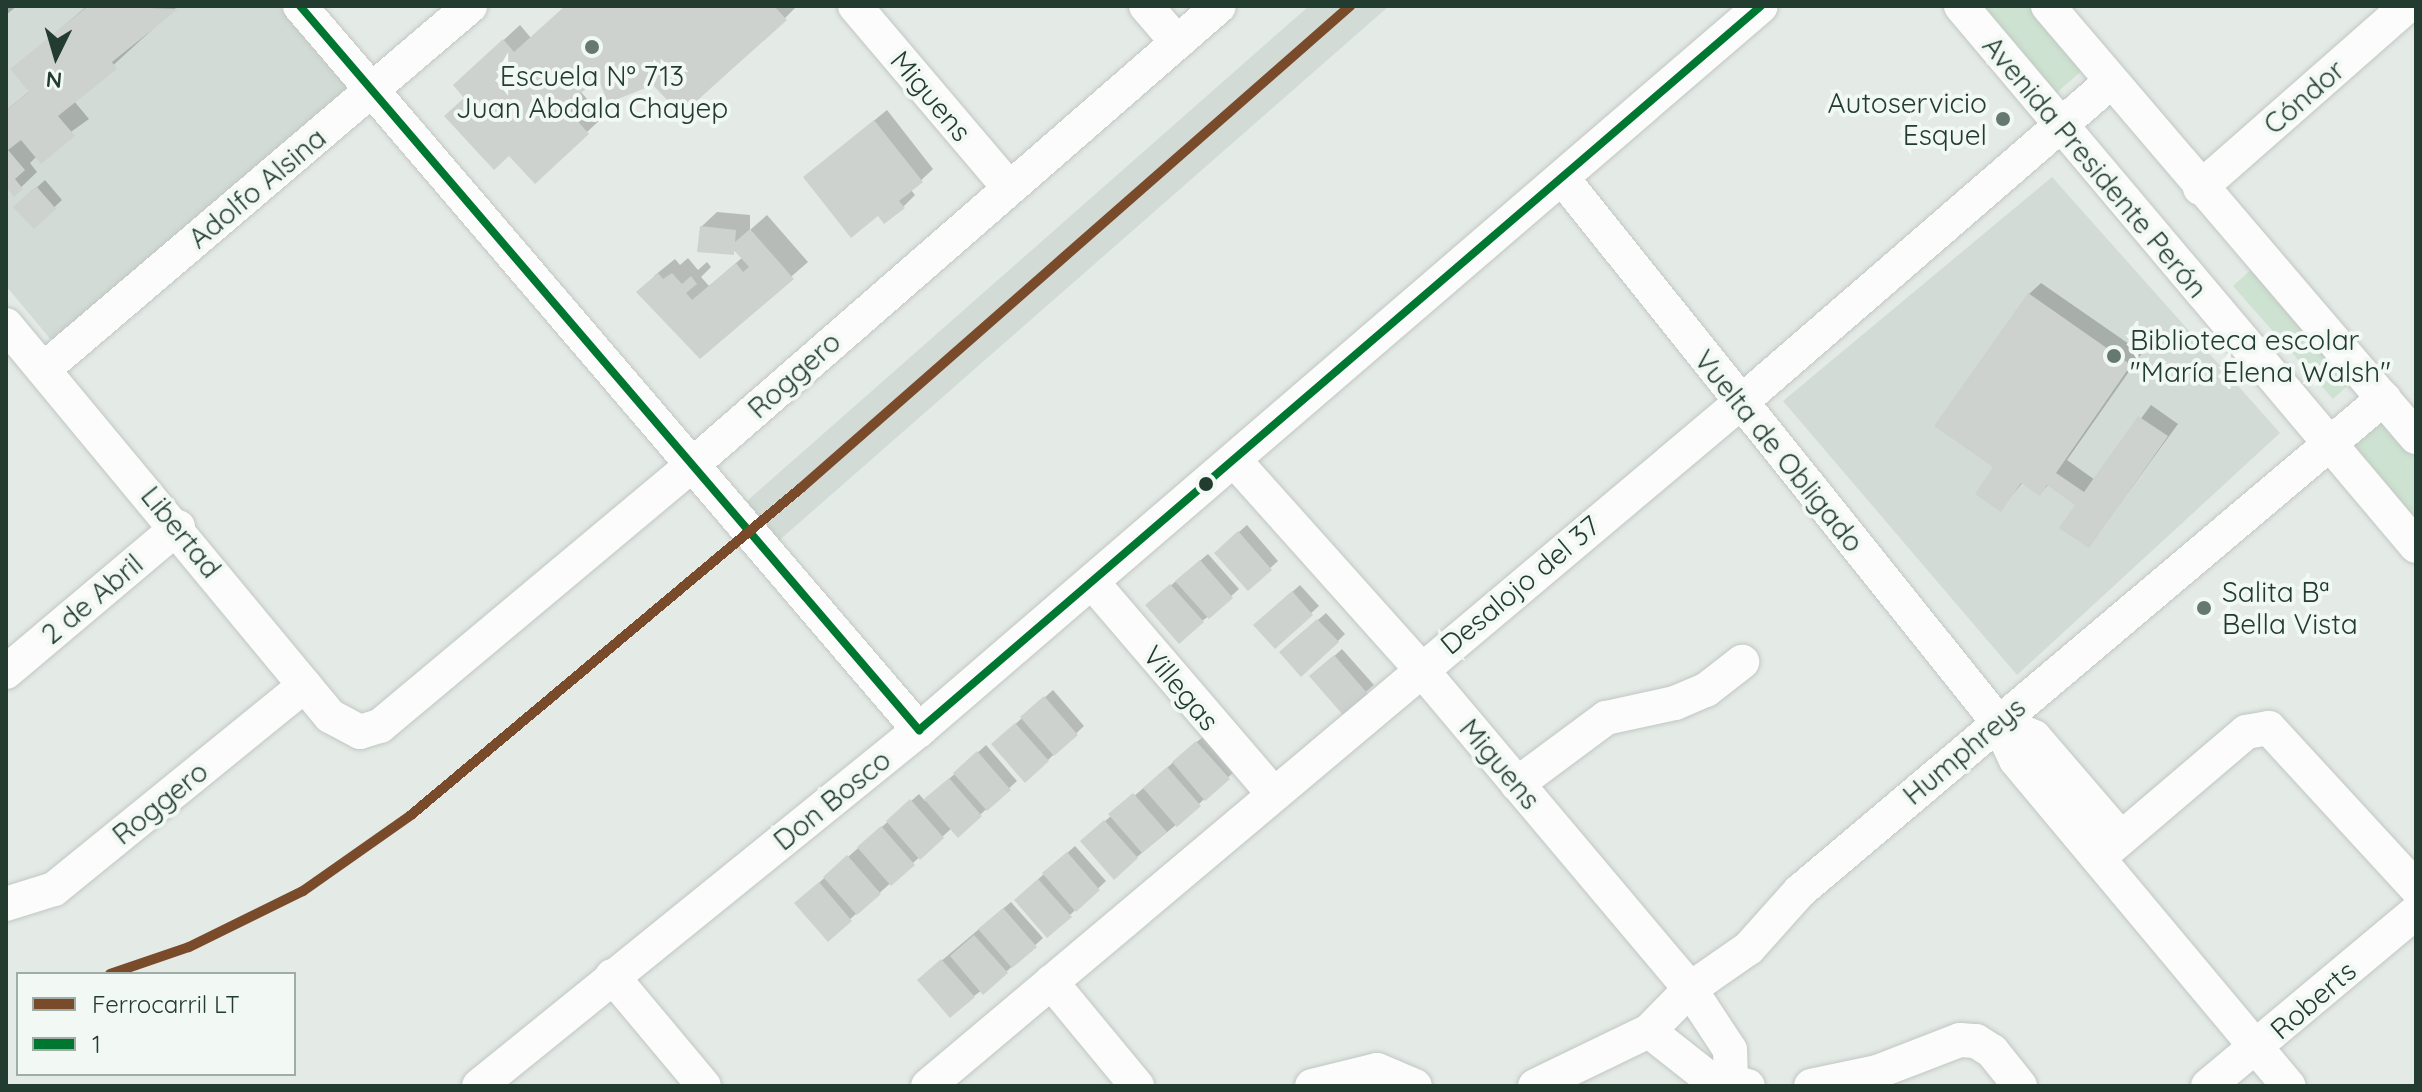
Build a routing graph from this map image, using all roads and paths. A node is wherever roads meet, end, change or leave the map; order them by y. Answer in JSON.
{"nodes":[{"id":1,"x":300,"y":6,"type":"edge"},
{"id":2,"x":470,"y":6,"type":"edge"},
{"id":3,"x":855,"y":6,"type":"edge"},
{"id":4,"x":1146,"y":6,"type":"edge"},
{"id":5,"x":1219,"y":6,"type":"edge"},
{"id":6,"x":1761,"y":6,"type":"edge"},
{"id":7,"x":1961,"y":6,"type":"edge"},
{"id":8,"x":2048,"y":6,"type":"edge"},
{"id":9,"x":2407,"y":6,"type":"edge"},
{"id":10,"x":1177,"y":42,"type":"junction"},
{"id":11,"x":2111,"y":82,"type":"junction"},
{"id":12,"x":372,"y":90,"type":"junction"},
{"id":13,"x":2058,"y":126,"type":"junction"},
{"id":14,"x":1563,"y":179,"type":"junction"},
{"id":15,"x":1007,"y":185,"type":"junction"},
{"id":16,"x":2200,"y":188,"type":"junction"},
{"id":17,"x":6,"y":325,"type":"edge"},
{"id":18,"x":44,"y":369,"type":"junction"},
{"id":19,"x":2384,"y":398,"type":"junction"},
{"id":20,"x":1740,"y":403,"type":"junction"},
{"id":21,"x":2416,"y":437,"type":"edge"},
{"id":22,"x":2330,"y":446,"type":"junction"},
{"id":23,"x":1234,"y":460,"type":"junction"},
{"id":24,"x":691,"y":466,"type":"junction"},
{"id":25,"x":178,"y":527,"type":"junction"},
{"id":26,"x":2416,"y":546,"type":"edge"},
{"id":27,"x":1092,"y":582,"type":"junction"},
{"id":28,"x":10,"y":662,"type":"edge"},
{"id":29,"x":1742,"y":662,"type":"dead end"},
{"id":30,"x":1420,"y":668,"type":"junction"},
{"id":31,"x":305,"y":685,"type":"junction"},
{"id":32,"x":1998,"y":722,"type":"junction"},
{"id":33,"x":919,"y":730,"type":"junction"},
{"id":34,"x":360,"y":732,"type":"joint"},
{"id":35,"x":1517,"y":784,"type":"junction"},
{"id":36,"x":1272,"y":792,"type":"junction"},
{"id":37,"x":2109,"y":848,"type":"junction"},
{"id":38,"x":2416,"y":888,"type":"edge"},
{"id":39,"x":6,"y":904,"type":"edge"},
{"id":40,"x":2416,"y":912,"type":"edge"},
{"id":41,"x":612,"y":976,"type":"junction"},
{"id":42,"x":1051,"y":982,"type":"junction"},
{"id":43,"x":1690,"y":989,"type":"junction"},
{"id":44,"x":1649,"y":1031,"type":"junction"},
{"id":45,"x":2256,"y":1049,"type":"junction"},
{"id":46,"x":1737,"y":1084,"type":"edge"},
{"id":47,"x":479,"y":1086,"type":"edge"},
{"id":48,"x":704,"y":1086,"type":"edge"},
{"id":49,"x":928,"y":1086,"type":"edge"},
{"id":50,"x":1137,"y":1086,"type":"edge"},
{"id":51,"x":1312,"y":1086,"type":"edge"},
{"id":52,"x":1415,"y":1086,"type":"edge"},
{"id":53,"x":1535,"y":1086,"type":"edge"},
{"id":54,"x":1811,"y":1086,"type":"edge"},
{"id":55,"x":2020,"y":1086,"type":"edge"},
{"id":56,"x":2208,"y":1086,"type":"edge"},
{"id":57,"x":2289,"y":1086,"type":"edge"}],
"edges":[{"from":1,"to":12,"type":"street"},
{"from":2,"to":12,"type":"street","name":"Adolfo Alsina"},
{"from":3,"to":15,"type":"street","name":"Miguens"},
{"from":4,"to":10,"type":"street"},
{"from":5,"to":10,"type":"street","name":"Roggero"},
{"from":6,"to":14,"type":"street","name":"Don Bosco"},
{"from":7,"to":13,"type":"street","name":"Avenida Presidente Perón"},
{"from":8,"to":11,"type":"street"},
{"from":9,"to":16,"type":"street","name":"Cóndor"},
{"from":10,"to":15,"type":"street","name":"Roggero"},
{"from":11,"to":13,"type":"street","name":"Desalojo del 37"},
{"from":11,"to":16,"type":"street"},
{"from":12,"to":18,"type":"street","name":"Adolfo Alsina"},
{"from":12,"to":24,"type":"street"},
{"from":13,"to":20,"type":"street","name":"Desalojo del 37"},
{"from":13,"to":22,"type":"street","name":"Avenida Presidente Perón"},
{"from":14,"to":20,"type":"street","name":"Vuelta de Obligado"},
{"from":14,"to":23,"type":"street","name":"Don Bosco"},
{"from":15,"to":24,"type":"street","name":"Roggero"},
{"from":16,"to":19,"type":"street"},
{"from":17,"to":18,"type":"street","name":"Libertad"},
{"from":18,"to":25,"type":"street","name":"Libertad"},
{"from":19,"to":21,"type":"street"},
{"from":19,"to":22,"type":"street","name":"Humphreys"},
{"from":20,"to":30,"type":"street","name":"Desalojo del 37"},
{"from":20,"to":32,"type":"street","name":"Vuelta de Obligado"},
{"from":22,"to":26,"type":"street","name":"Avenida Presidente Perón"},
{"from":22,"to":32,"type":"street","name":"Humphreys"},
{"from":23,"to":27,"type":"street","name":"Don Bosco"},
{"from":23,"to":30,"type":"street","name":"Miguens"},
{"from":24,"to":33,"type":"street"},
{"from":24,"to":34,"type":"street","name":"Roggero"},
{"from":25,"to":28,"type":"street","name":"2 de Abril"},
{"from":25,"to":31,"type":"street","name":"Libertad"},
{"from":27,"to":33,"type":"street","name":"Don Bosco"},
{"from":27,"to":36,"type":"street","name":"Villegas"},
{"from":29,"to":35,"type":"street"},
{"from":30,"to":35,"type":"street","name":"Miguens"},
{"from":30,"to":36,"type":"street","name":"Desalojo del 37"},
{"from":31,"to":34,"type":"street","name":"Libertad"},
{"from":31,"to":39,"type":"street","name":"Roggero"},
{"from":32,"to":37,"type":"street","name":"Vuelta de Obligado"},
{"from":32,"to":43,"type":"street","name":"Humphreys"},
{"from":33,"to":41,"type":"street","name":"Don Bosco"},
{"from":35,"to":43,"type":"street","name":"Miguens"},
{"from":36,"to":42,"type":"street","name":"Desalojo del 37"},
{"from":37,"to":38,"type":"street"},
{"from":37,"to":45,"type":"street","name":"Vuelta de Obligado"},
{"from":40,"to":45,"type":"street","name":"Roberts"},
{"from":41,"to":47,"type":"street","name":"Don Bosco"},
{"from":41,"to":48,"type":"street"},
{"from":42,"to":49,"type":"street","name":"Desalojo del 37"},
{"from":42,"to":50,"type":"street"},
{"from":43,"to":44,"type":"street","name":"Humphreys"},
{"from":43,"to":46,"type":"street","name":"Miguens"},
{"from":44,"to":46,"type":"street"},
{"from":44,"to":53,"type":"street","name":"Humphreys"},
{"from":45,"to":56,"type":"street","name":"Roberts"},
{"from":45,"to":57,"type":"street","name":"Vuelta de Obligado"},
{"from":51,"to":52,"type":"street"},
{"from":54,"to":55,"type":"street"}]}
